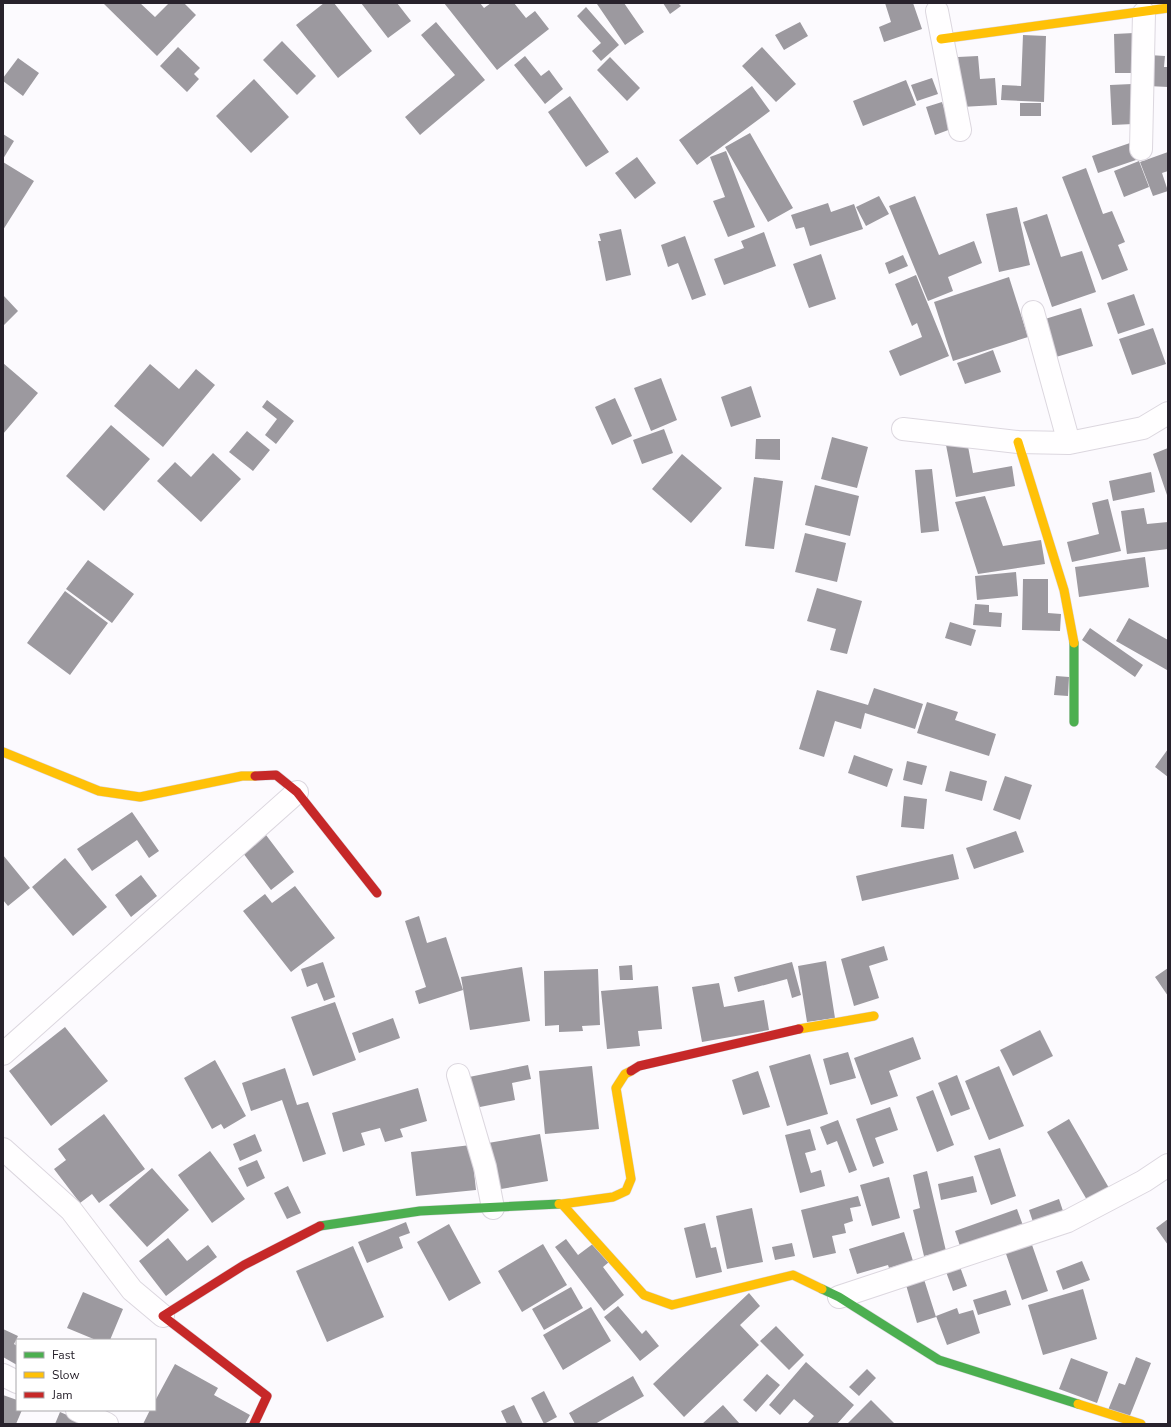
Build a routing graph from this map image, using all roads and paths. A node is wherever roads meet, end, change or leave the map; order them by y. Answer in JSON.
{"nodes":[{"id":1,"x":1168,"y":8,"type":"edge"},
{"id":2,"x":937,"y":11,"type":"dead end"},
{"id":3,"x":1144,"y":13,"type":"junction"},
{"id":4,"x":941,"y":39,"type":"junction"},
{"id":5,"x":960,"y":130,"type":"dead end"},
{"id":6,"x":1141,"y":149,"type":"dead end"},
{"id":7,"x":1033,"y":312,"type":"dead end"},
{"id":8,"x":1168,"y":413,"type":"edge"},
{"id":9,"x":903,"y":428,"type":"dead end"},
{"id":10,"x":1018,"y":442,"type":"junction"},
{"id":11,"x":1069,"y":443,"type":"junction"},
{"id":12,"x":1074,"y":722,"type":"dead end"},
{"id":13,"x":3,"y":752,"type":"edge"},
{"id":14,"x":297,"y":792,"type":"junction"},
{"id":15,"x":377,"y":893,"type":"dead end"},
{"id":16,"x":874,"y":1016,"type":"dead end"},
{"id":17,"x":3,"y":1054,"type":"edge"},
{"id":18,"x":458,"y":1075,"type":"dead end"},
{"id":19,"x":3,"y":1148,"type":"edge"},
{"id":20,"x":1168,"y":1165,"type":"edge"},
{"id":21,"x":562,"y":1204,"type":"junction"},
{"id":22,"x":493,"y":1208,"type":"junction"},
{"id":23,"x":839,"y":1297,"type":"junction"},
{"id":24,"x":163,"y":1316,"type":"junction"},
{"id":25,"x":3,"y":1375,"type":"edge"},
{"id":26,"x":16,"y":1382,"type":"edge"},
{"id":27,"x":79,"y":1411,"type":"edge"},
{"id":28,"x":107,"y":1424,"type":"edge"},
{"id":29,"x":254,"y":1424,"type":"edge"},
{"id":30,"x":1141,"y":1424,"type":"edge"}],
"edges":[{"from":1,"to":3,"type":"street"},
{"from":2,"to":4,"type":"street"},
{"from":3,"to":4,"type":"street"},
{"from":3,"to":6,"type":"street"},
{"from":4,"to":5,"type":"street"},
{"from":7,"to":11,"type":"street"},
{"from":8,"to":11,"type":"street"},
{"from":9,"to":10,"type":"street"},
{"from":10,"to":11,"type":"street"},
{"from":10,"to":12,"type":"street"},
{"from":13,"to":14,"type":"street"},
{"from":14,"to":15,"type":"street"},
{"from":14,"to":17,"type":"street"},
{"from":16,"to":21,"type":"street"},
{"from":18,"to":22,"type":"street"},
{"from":19,"to":24,"type":"street"},
{"from":20,"to":23,"type":"street"},
{"from":21,"to":22,"type":"street"},
{"from":21,"to":23,"type":"street"},
{"from":22,"to":24,"type":"street"},
{"from":23,"to":30,"type":"street"},
{"from":24,"to":29,"type":"street"},
{"from":25,"to":26,"type":"street"},
{"from":27,"to":28,"type":"street"}]}
